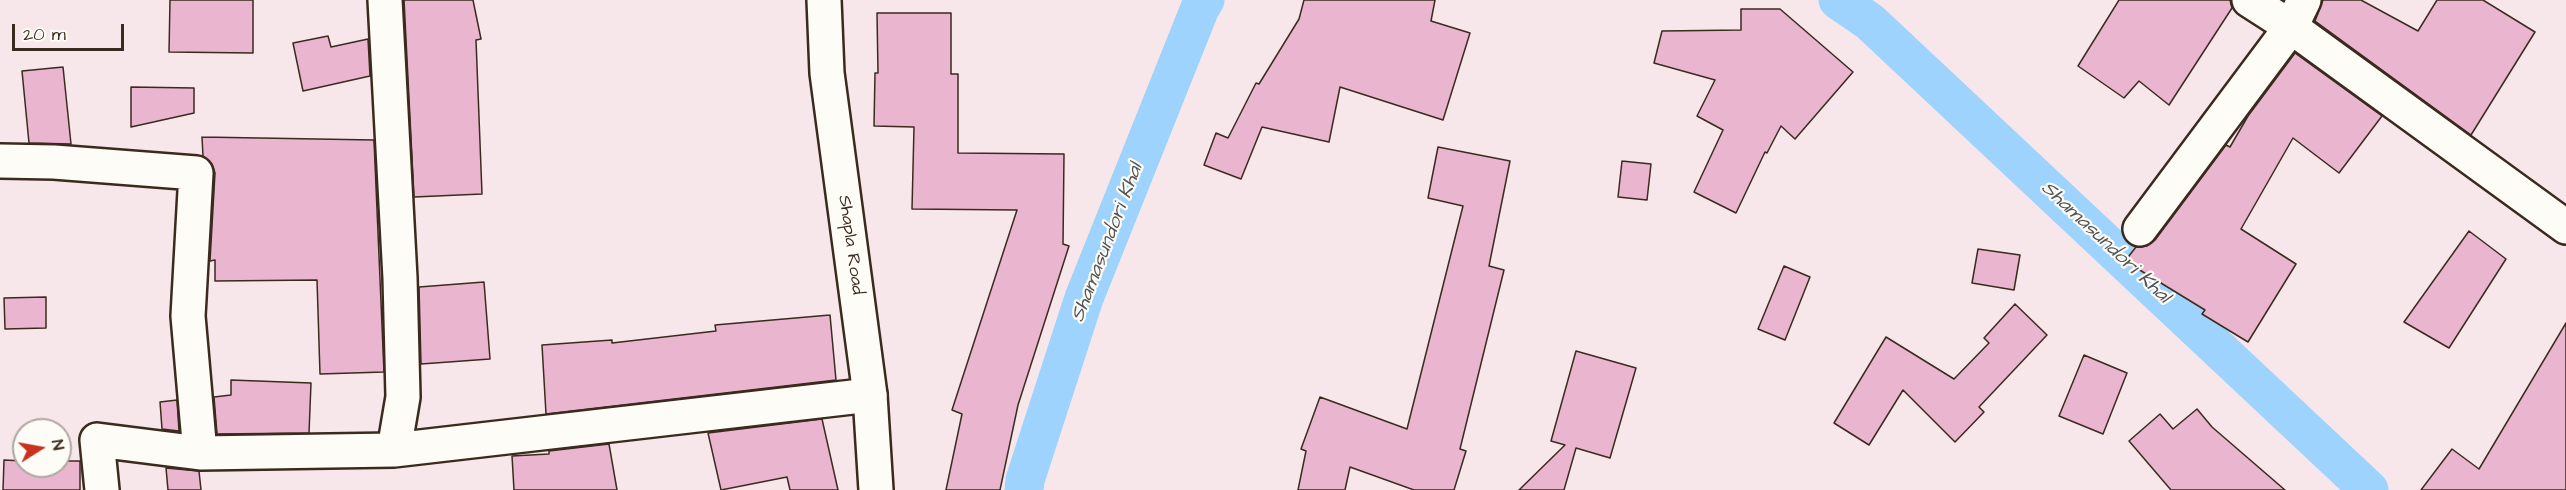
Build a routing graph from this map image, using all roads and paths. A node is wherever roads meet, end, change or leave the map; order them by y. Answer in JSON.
{"nodes":[{"id":1,"x":385,"y":0,"type":"edge"},
{"id":2,"x":824,"y":0,"type":"edge"},
{"id":3,"x":2249,"y":0,"type":"edge"},
{"id":4,"x":2298,"y":14,"type":"edge"},
{"id":5,"x":0,"y":160,"type":"edge"},
{"id":6,"x":2566,"y":227,"type":"edge"},
{"id":7,"x":2140,"y":229,"type":"dead end"},
{"id":8,"x":870,"y":395,"type":"junction"},
{"id":9,"x":394,"y":450,"type":"junction"},
{"id":10,"x":200,"y":453,"type":"junction"},
{"id":11,"x":102,"y":490,"type":"edge"},
{"id":12,"x":876,"y":490,"type":"edge"}],
"edges":[{"from":1,"to":9,"type":"street"},
{"from":2,"to":8,"type":"street","name":"Shapla Road"},
{"from":3,"to":4,"type":"street"},
{"from":4,"to":6,"type":"street"},
{"from":4,"to":7,"type":"street"},
{"from":5,"to":10,"type":"street"},
{"from":8,"to":9,"type":"street"},
{"from":8,"to":12,"type":"street","name":"Shapla Road"},
{"from":9,"to":10,"type":"street"},
{"from":10,"to":11,"type":"street"}]}
